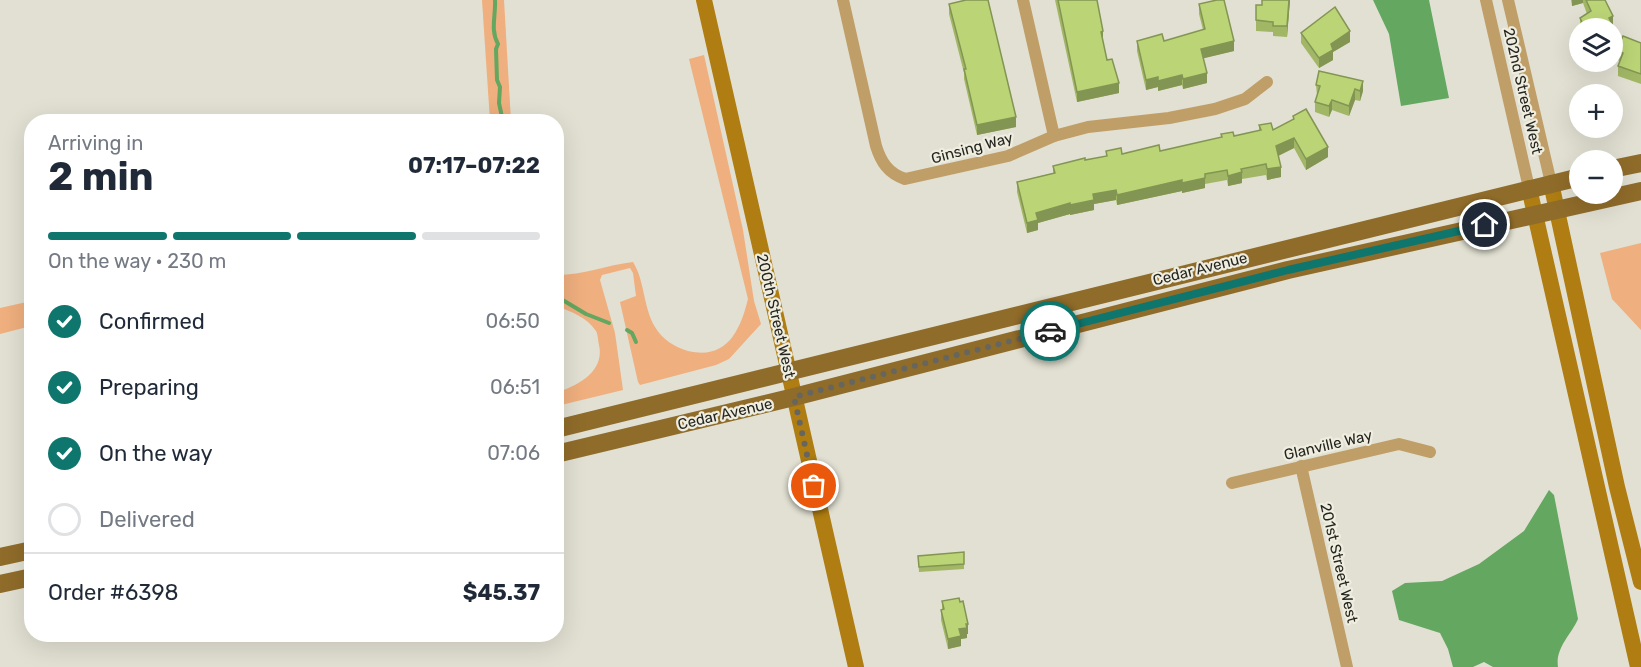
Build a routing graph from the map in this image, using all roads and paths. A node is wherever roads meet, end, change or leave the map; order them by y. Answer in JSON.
{"nodes":[{"id":1,"x":704,"y":0,"type":"edge"},
{"id":2,"x":843,"y":0,"type":"edge"},
{"id":3,"x":1023,"y":0,"type":"edge"},
{"id":4,"x":1486,"y":0,"type":"edge"},
{"id":5,"x":1508,"y":0,"type":"edge"},
{"id":6,"x":1267,"y":82,"type":"dead end"},
{"id":7,"x":1054,"y":136,"type":"junction"},
{"id":8,"x":1641,"y":163,"type":"edge"},
{"id":9,"x":1623,"y":167,"type":"edge"},
{"id":10,"x":1569,"y":179,"type":"edge"},
{"id":11,"x":1551,"y":183,"type":"junction"},
{"id":12,"x":1529,"y":188,"type":"junction"},
{"id":13,"x":1641,"y":190,"type":"edge"},
{"id":14,"x":1556,"y":209,"type":"junction"},
{"id":15,"x":1535,"y":214,"type":"junction"},
{"id":16,"x":788,"y":370,"type":"junction"},
{"id":17,"x":794,"y":397,"type":"junction"},
{"id":18,"x":564,"y":427,"type":"edge"},
{"id":19,"x":564,"y":452,"type":"edge"},
{"id":20,"x":1430,"y":452,"type":"dead end"},
{"id":21,"x":1301,"y":466,"type":"junction"},
{"id":22,"x":1232,"y":483,"type":"dead end"},
{"id":23,"x":24,"y":551,"type":"edge"},
{"id":24,"x":0,"y":557,"type":"edge"},
{"id":25,"x":24,"y":579,"type":"edge"},
{"id":26,"x":1641,"y":582,"type":"edge"},
{"id":27,"x":0,"y":584,"type":"edge"},
{"id":28,"x":856,"y":667,"type":"edge"},
{"id":29,"x":1347,"y":667,"type":"edge"},
{"id":30,"x":1638,"y":667,"type":"edge"}],
"edges":[{"from":1,"to":16,"type":"main road","name":"200th Street West"},
{"from":2,"to":7,"type":"street","name":"Ginsing Way"},
{"from":3,"to":7,"type":"street"},
{"from":4,"to":12,"type":"street","name":"202nd Street West"},
{"from":5,"to":11,"type":"street","name":"202nd Street West"},
{"from":6,"to":7,"type":"street","name":"Ginsing Way"},
{"from":8,"to":9,"type":"main road"},
{"from":10,"to":11,"type":"main road","name":"Cedar Avenue"},
{"from":11,"to":12,"type":"main road","name":"Cedar Avenue"},
{"from":11,"to":14,"type":"main road"},
{"from":12,"to":15,"type":"main road"},
{"from":12,"to":16,"type":"main road","name":"Cedar Avenue"},
{"from":13,"to":14,"type":"main road","name":"Cedar Avenue"},
{"from":14,"to":15,"type":"main road","name":"Cedar Avenue"},
{"from":14,"to":26,"type":"main road"},
{"from":15,"to":17,"type":"main road","name":"Cedar Avenue"},
{"from":15,"to":30,"type":"main road"},
{"from":16,"to":17,"type":"main road","name":"200th Street West"},
{"from":16,"to":18,"type":"main road","name":"Cedar Avenue"},
{"from":17,"to":19,"type":"main road","name":"Cedar Avenue"},
{"from":17,"to":28,"type":"main road","name":"200th Street West"},
{"from":20,"to":21,"type":"street","name":"Glanville Way"},
{"from":21,"to":22,"type":"street","name":"Glanville Way"},
{"from":21,"to":29,"type":"street","name":"201st Street West"},
{"from":23,"to":24,"type":"main road"},
{"from":25,"to":27,"type":"main road"}]}
